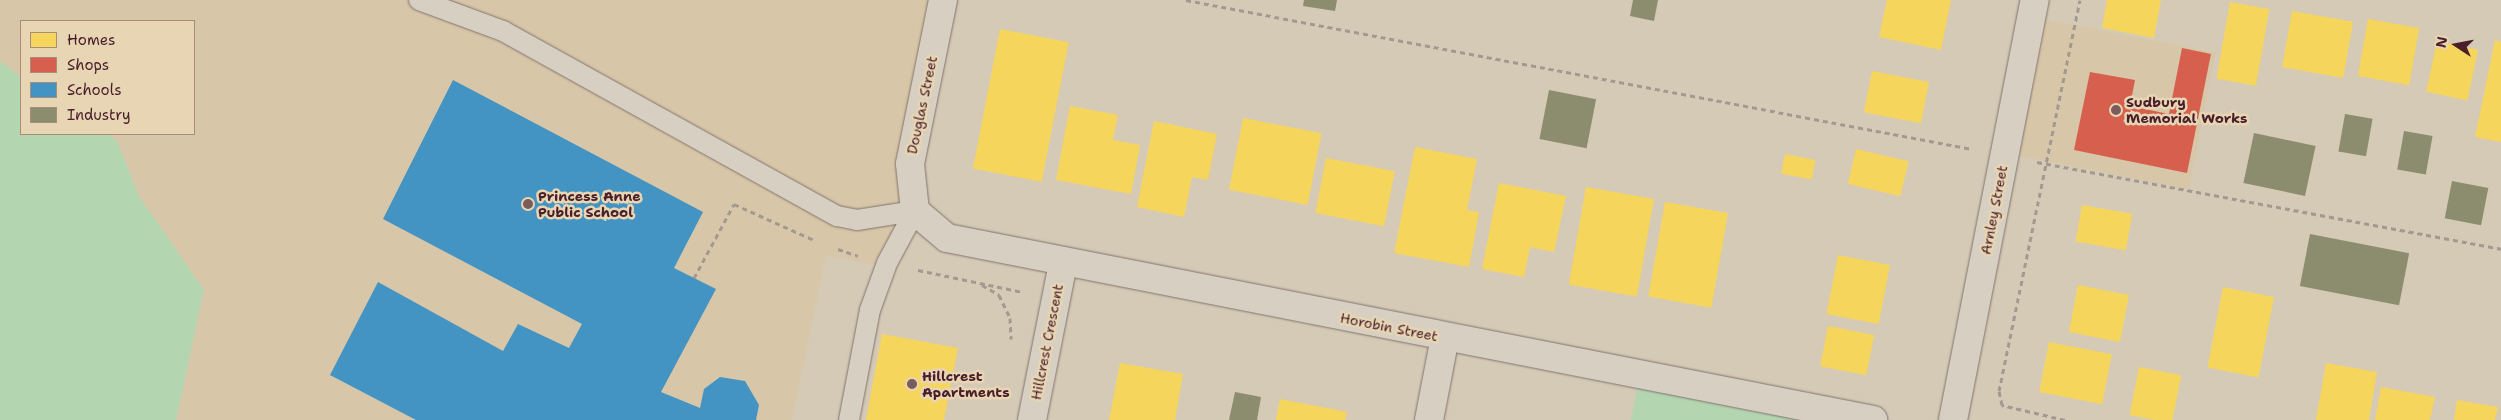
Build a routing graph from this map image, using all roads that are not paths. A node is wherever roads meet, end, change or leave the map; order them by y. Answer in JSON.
{"nodes":[{"id":1,"x":419,"y":0,"type":"edge"},
{"id":2,"x":943,"y":0,"type":"edge"},
{"id":3,"x":2034,"y":0,"type":"edge"},
{"id":4,"x":915,"y":211,"type":"junction"},
{"id":5,"x":1064,"y":263,"type":"junction"},
{"id":6,"x":1444,"y":338,"type":"junction"},
{"id":7,"x":849,"y":420,"type":"edge"},
{"id":8,"x":1032,"y":420,"type":"edge"},
{"id":9,"x":1429,"y":420,"type":"edge"},
{"id":10,"x":1873,"y":420,"type":"edge"},
{"id":11,"x":1953,"y":420,"type":"edge"}],
"edges":[{"from":1,"to":4,"type":"lane"},
{"from":2,"to":4,"type":"street","name":"Douglas Street"},
{"from":3,"to":11,"type":"street","name":"Arnley Street"},
{"from":4,"to":5,"type":"street","name":"Horobin Street"},
{"from":4,"to":7,"type":"lane"},
{"from":5,"to":6,"type":"street","name":"Horobin Street"},
{"from":5,"to":8,"type":"street","name":"Hillcrest Crescent"},
{"from":6,"to":9,"type":"street"},
{"from":6,"to":10,"type":"street","name":"Horobin Street"}]}
